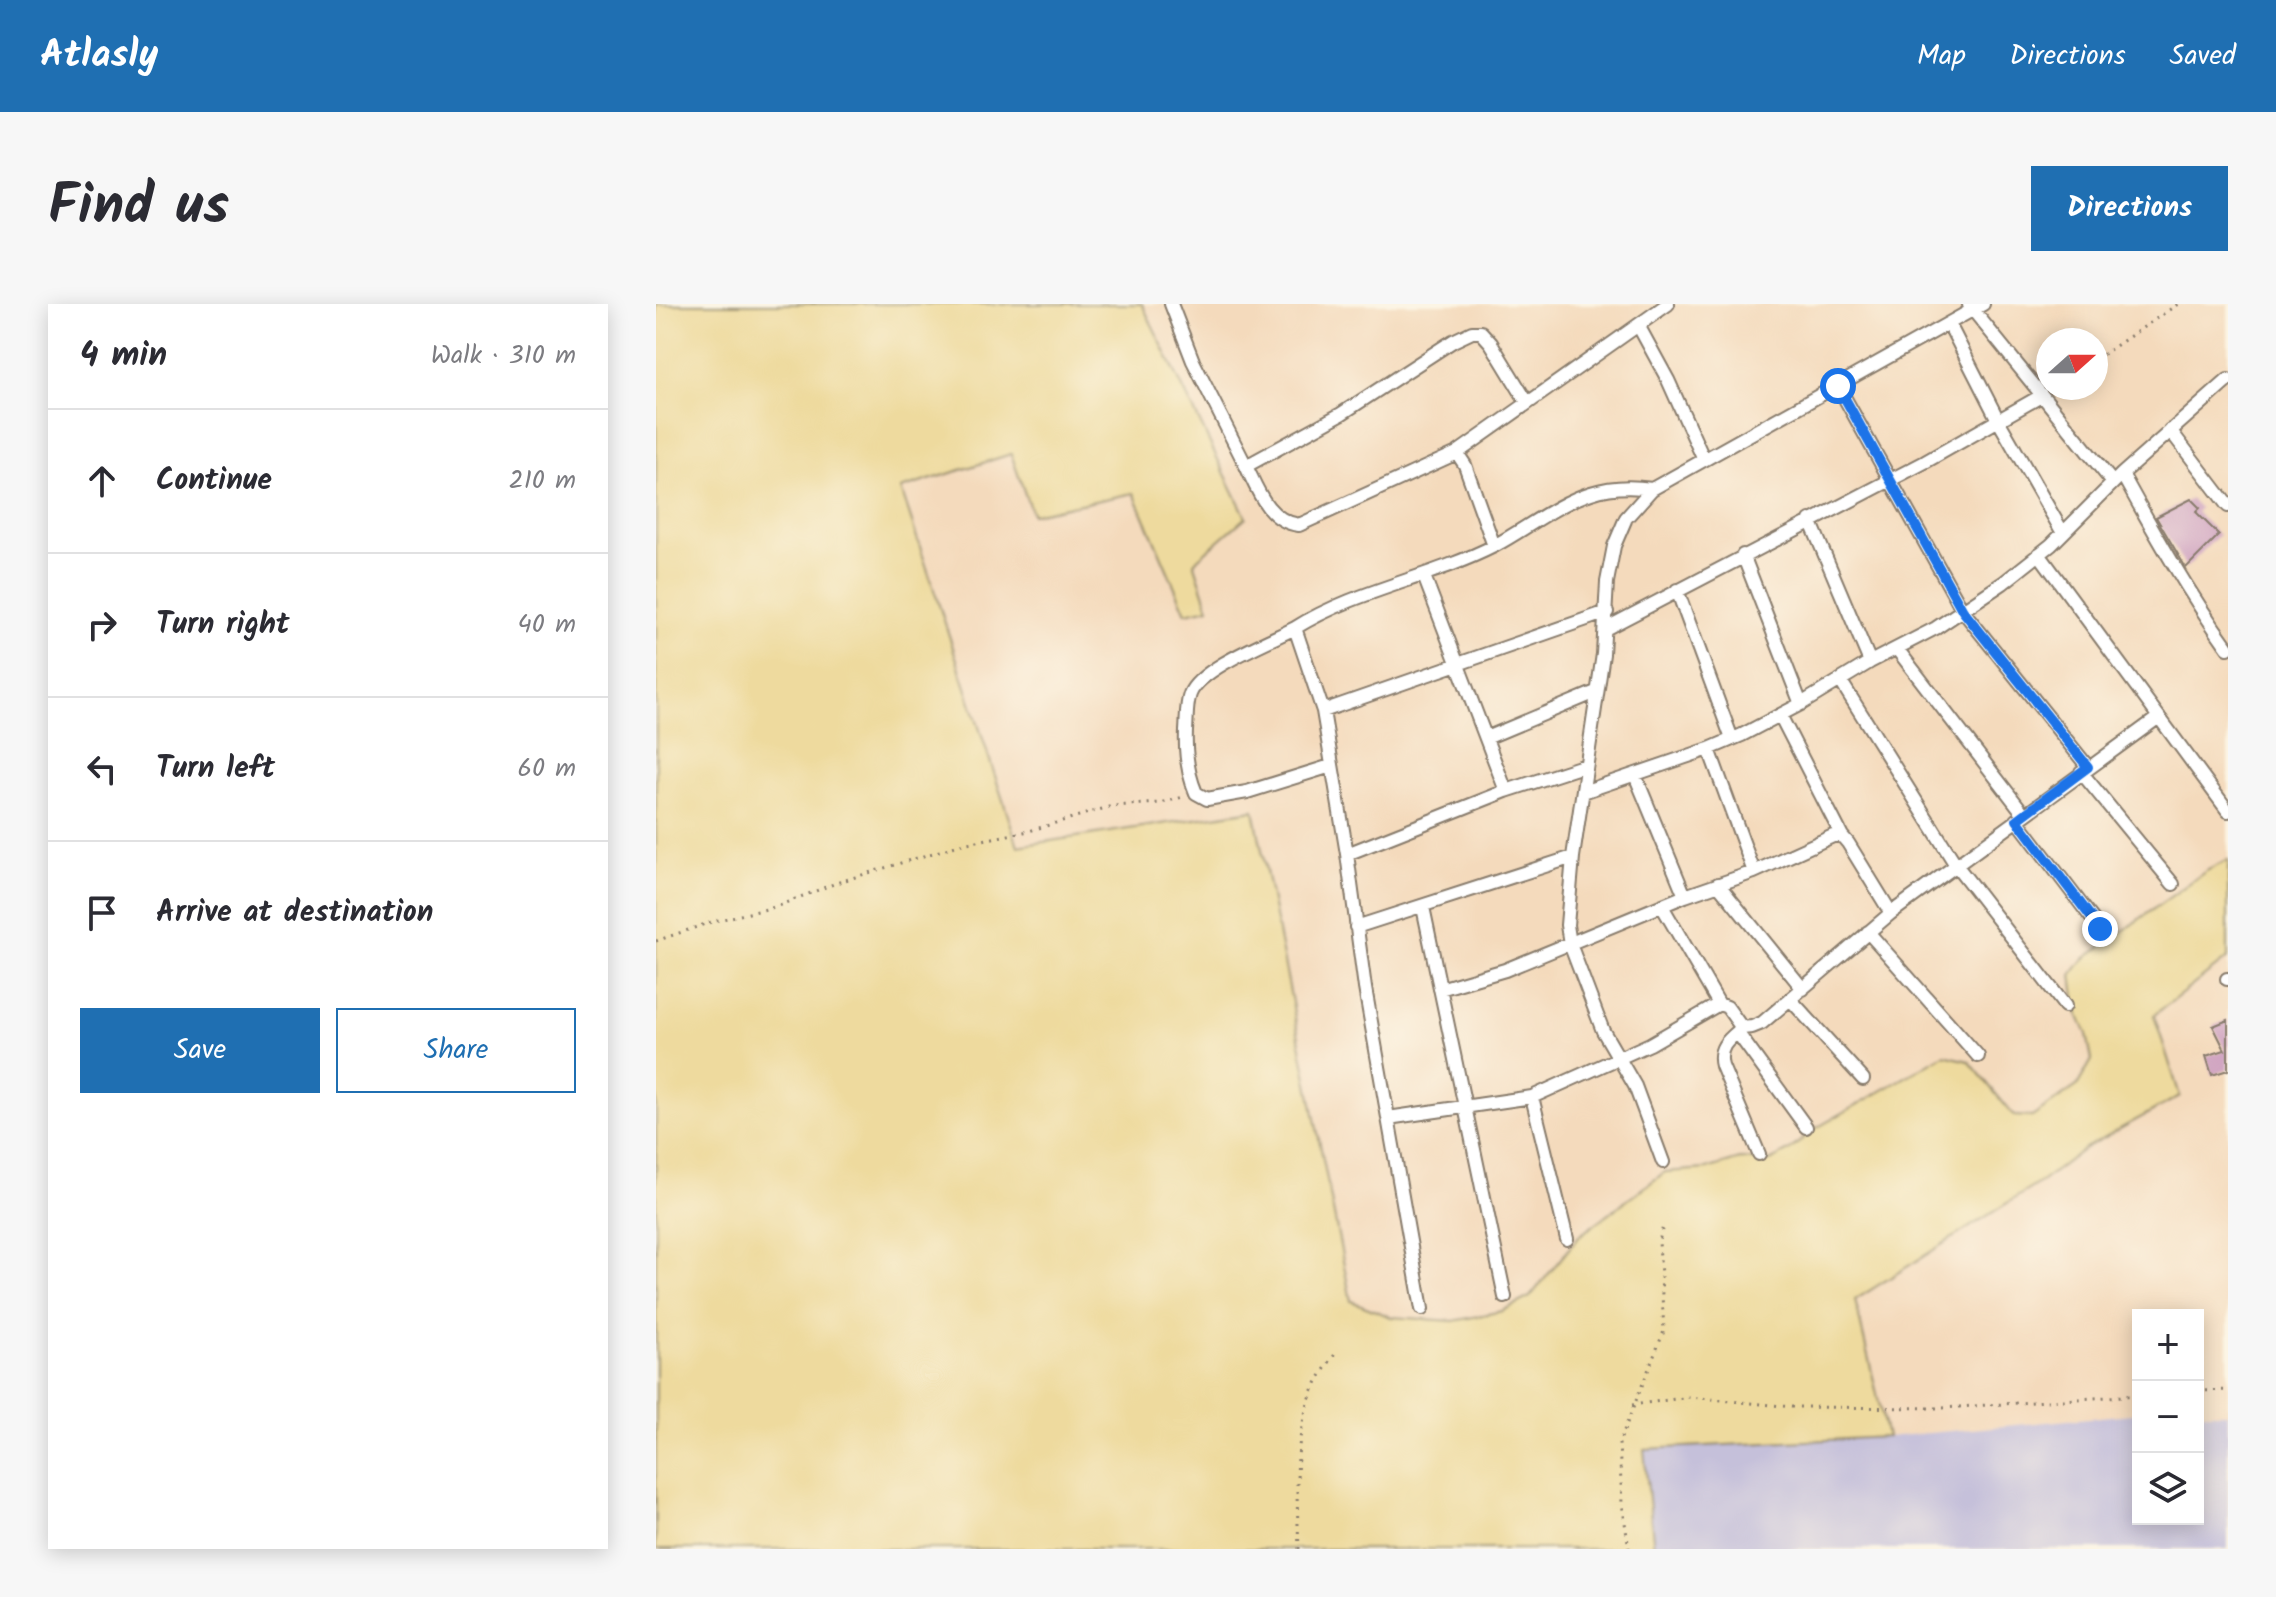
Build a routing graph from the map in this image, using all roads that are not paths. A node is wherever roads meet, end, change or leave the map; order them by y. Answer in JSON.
{"nodes":[{"id":1,"x":1171,"y":304,"type":"edge"},
{"id":2,"x":1668,"y":304,"type":"edge"},
{"id":3,"x":1975,"y":306,"type":"edge"},
{"id":4,"x":1949,"y":324,"type":"junction"},
{"id":5,"x":1638,"y":325,"type":"junction"},
{"id":6,"x":2228,"y":380,"type":"edge"},
{"id":7,"x":1838,"y":386,"type":"junction"},
{"id":8,"x":2036,"y":389,"type":"edge"},
{"id":9,"x":2036,"y":399,"type":"edge"},
{"id":10,"x":2045,"y":400,"type":"edge"},
{"id":11,"x":1527,"y":402,"type":"junction"},
{"id":12,"x":1998,"y":420,"type":"junction"},
{"id":13,"x":2170,"y":430,"type":"junction"},
{"id":14,"x":1457,"y":453,"type":"junction"},
{"id":15,"x":1704,"y":460,"type":"junction"},
{"id":16,"x":1246,"y":466,"type":"junction"},
{"id":17,"x":2118,"y":478,"type":"junction"},
{"id":18,"x":1890,"y":479,"type":"junction"},
{"id":19,"x":1652,"y":489,"type":"junction"},
{"id":20,"x":2228,"y":506,"type":"edge"},
{"id":21,"x":1810,"y":520,"type":"junction"},
{"id":22,"x":2063,"y":533,"type":"junction"},
{"id":23,"x":1494,"y":546,"type":"junction"},
{"id":24,"x":2039,"y":554,"type":"junction"},
{"id":25,"x":1743,"y":555,"type":"junction"},
{"id":26,"x":1424,"y":576,"type":"junction"},
{"id":27,"x":1677,"y":590,"type":"junction"},
{"id":28,"x":1963,"y":611,"type":"junction"},
{"id":29,"x":1607,"y":612,"type":"junction"},
{"id":30,"x":1295,"y":628,"type":"junction"},
{"id":31,"x":1605,"y":629,"type":"junction"},
{"id":32,"x":2228,"y":648,"type":"edge"},
{"id":33,"x":1897,"y":649,"type":"junction"},
{"id":34,"x":1458,"y":662,"type":"junction"},
{"id":35,"x":1870,"y":662,"type":"junction"},
{"id":36,"x":1840,"y":680,"type":"junction"},
{"id":37,"x":1596,"y":692,"type":"junction"},
{"id":38,"x":1801,"y":704,"type":"junction"},
{"id":39,"x":1323,"y":711,"type":"junction"},
{"id":40,"x":1780,"y":715,"type":"junction"},
{"id":41,"x":2159,"y":717,"type":"junction"},
{"id":42,"x":1486,"y":738,"type":"junction"},
{"id":43,"x":1732,"y":739,"type":"junction"},
{"id":44,"x":1709,"y":749,"type":"junction"},
{"id":45,"x":1586,"y":765,"type":"junction"},
{"id":46,"x":1331,"y":766,"type":"junction"},
{"id":47,"x":2085,"y":770,"type":"junction"},
{"id":48,"x":1635,"y":775,"type":"junction"},
{"id":49,"x":1506,"y":791,"type":"junction"},
{"id":50,"x":1583,"y":792,"type":"junction"},
{"id":51,"x":2228,"y":811,"type":"edge"},
{"id":52,"x":2020,"y":817,"type":"junction"},
{"id":53,"x":1842,"y":836,"type":"junction"},
{"id":54,"x":1347,"y":854,"type":"junction"},
{"id":55,"x":1573,"y":857,"type":"junction"},
{"id":56,"x":1956,"y":865,"type":"junction"},
{"id":57,"x":1754,"y":872,"type":"junction"},
{"id":58,"x":1718,"y":884,"type":"junction"},
{"id":59,"x":2173,"y":884,"type":"dead end"},
{"id":60,"x":1685,"y":896,"type":"junction"},
{"id":61,"x":1662,"y":906,"type":"junction"},
{"id":62,"x":1423,"y":907,"type":"junction"},
{"id":63,"x":1891,"y":913,"type":"junction"},
{"id":64,"x":1356,"y":927,"type":"junction"},
{"id":65,"x":2100,"y":929,"type":"dead end"},
{"id":66,"x":1868,"y":932,"type":"junction"},
{"id":67,"x":1570,"y":944,"type":"junction"},
{"id":68,"x":1440,"y":989,"type":"junction"},
{"id":69,"x":1803,"y":989,"type":"junction"},
{"id":70,"x":1790,"y":999,"type":"junction"},
{"id":71,"x":1719,"y":1004,"type":"junction"},
{"id":72,"x":2065,"y":1006,"type":"dead end"},
{"id":73,"x":1740,"y":1030,"type":"junction"},
{"id":74,"x":1978,"y":1056,"type":"dead end"},
{"id":75,"x":1617,"y":1057,"type":"junction"},
{"id":76,"x":1863,"y":1079,"type":"dead end"},
{"id":77,"x":1532,"y":1097,"type":"junction"},
{"id":78,"x":1464,"y":1106,"type":"junction"},
{"id":79,"x":1388,"y":1118,"type":"junction"},
{"id":80,"x":1806,"y":1127,"type":"dead end"},
{"id":81,"x":1759,"y":1154,"type":"dead end"},
{"id":82,"x":1663,"y":1162,"type":"dead end"},
{"id":83,"x":1567,"y":1239,"type":"dead end"},
{"id":84,"x":1505,"y":1297,"type":"dead end"},
{"id":85,"x":1422,"y":1309,"type":"dead end"}],
"edges":[{"from":1,"to":16,"type":"street"},
{"from":2,"to":5,"type":"street"},
{"from":3,"to":4,"type":"street"},
{"from":3,"to":8,"type":"street"},
{"from":4,"to":7,"type":"street"},
{"from":4,"to":12,"type":"street"},
{"from":5,"to":11,"type":"street"},
{"from":5,"to":15,"type":"street"},
{"from":6,"to":13,"type":"street"},
{"from":7,"to":15,"type":"street"},
{"from":7,"to":18,"type":"street"},
{"from":9,"to":12,"type":"street"},
{"from":10,"to":17,"type":"street"},
{"from":11,"to":14,"type":"street"},
{"from":11,"to":16,"type":"street"},
{"from":12,"to":18,"type":"street"},
{"from":12,"to":22,"type":"street"},
{"from":13,"to":17,"type":"street"},
{"from":13,"to":20,"type":"street"},
{"from":14,"to":16,"type":"street"},
{"from":14,"to":23,"type":"street"},
{"from":15,"to":19,"type":"street"},
{"from":17,"to":22,"type":"street"},
{"from":17,"to":32,"type":"street"},
{"from":18,"to":21,"type":"street"},
{"from":18,"to":28,"type":"street"},
{"from":19,"to":23,"type":"street"},
{"from":19,"to":29,"type":"street"},
{"from":21,"to":25,"type":"street"},
{"from":21,"to":35,"type":"street"},
{"from":22,"to":24,"type":"street"},
{"from":23,"to":26,"type":"street"},
{"from":24,"to":28,"type":"street"},
{"from":24,"to":41,"type":"street"},
{"from":25,"to":27,"type":"street"},
{"from":25,"to":38,"type":"street"},
{"from":26,"to":30,"type":"street"},
{"from":26,"to":34,"type":"street"},
{"from":27,"to":31,"type":"street"},
{"from":27,"to":43,"type":"street"},
{"from":28,"to":33,"type":"street"},
{"from":28,"to":47,"type":"street"},
{"from":29,"to":31,"type":"street"},
{"from":29,"to":34,"type":"street"},
{"from":30,"to":39,"type":"street"},
{"from":30,"to":46,"type":"street"},
{"from":31,"to":37,"type":"street"},
{"from":33,"to":35,"type":"street"},
{"from":33,"to":52,"type":"street"},
{"from":34,"to":39,"type":"street"},
{"from":34,"to":42,"type":"street"},
{"from":35,"to":36,"type":"street"},
{"from":36,"to":38,"type":"street"},
{"from":36,"to":56,"type":"street"},
{"from":37,"to":42,"type":"street"},
{"from":37,"to":45,"type":"street"},
{"from":38,"to":40,"type":"street"},
{"from":39,"to":46,"type":"street"},
{"from":40,"to":43,"type":"street"},
{"from":40,"to":53,"type":"street"},
{"from":41,"to":47,"type":"street"},
{"from":41,"to":51,"type":"street"},
{"from":42,"to":49,"type":"street"},
{"from":43,"to":44,"type":"street"},
{"from":44,"to":48,"type":"street"},
{"from":44,"to":57,"type":"street"},
{"from":45,"to":49,"type":"street"},
{"from":45,"to":50,"type":"street"},
{"from":46,"to":54,"type":"street"},
{"from":47,"to":52,"type":"street"},
{"from":47,"to":59,"type":"street"},
{"from":48,"to":50,"type":"street"},
{"from":48,"to":60,"type":"street"},
{"from":49,"to":54,"type":"street"},
{"from":50,"to":55,"type":"street"},
{"from":52,"to":56,"type":"street"},
{"from":52,"to":65,"type":"street"},
{"from":53,"to":57,"type":"street"},
{"from":53,"to":63,"type":"street"},
{"from":54,"to":64,"type":"street"},
{"from":55,"to":62,"type":"street"},
{"from":55,"to":67,"type":"street"},
{"from":56,"to":63,"type":"street"},
{"from":56,"to":72,"type":"street"},
{"from":57,"to":58,"type":"street"},
{"from":58,"to":60,"type":"street"},
{"from":58,"to":69,"type":"street"},
{"from":60,"to":61,"type":"street"},
{"from":61,"to":67,"type":"street"},
{"from":61,"to":71,"type":"street"},
{"from":62,"to":64,"type":"street"},
{"from":62,"to":68,"type":"street"},
{"from":63,"to":66,"type":"street"},
{"from":64,"to":79,"type":"street"},
{"from":66,"to":69,"type":"street"},
{"from":66,"to":74,"type":"street"},
{"from":67,"to":68,"type":"street"},
{"from":67,"to":75,"type":"street"},
{"from":68,"to":78,"type":"street"},
{"from":69,"to":70,"type":"street"},
{"from":70,"to":73,"type":"street"},
{"from":70,"to":76,"type":"street"},
{"from":71,"to":73,"type":"street"},
{"from":71,"to":75,"type":"street"},
{"from":73,"to":80,"type":"street"},
{"from":73,"to":81,"type":"street"},
{"from":75,"to":77,"type":"street"},
{"from":75,"to":82,"type":"street"},
{"from":77,"to":78,"type":"street"},
{"from":77,"to":83,"type":"street"},
{"from":78,"to":79,"type":"street"},
{"from":78,"to":84,"type":"street"},
{"from":79,"to":85,"type":"street"}]}
